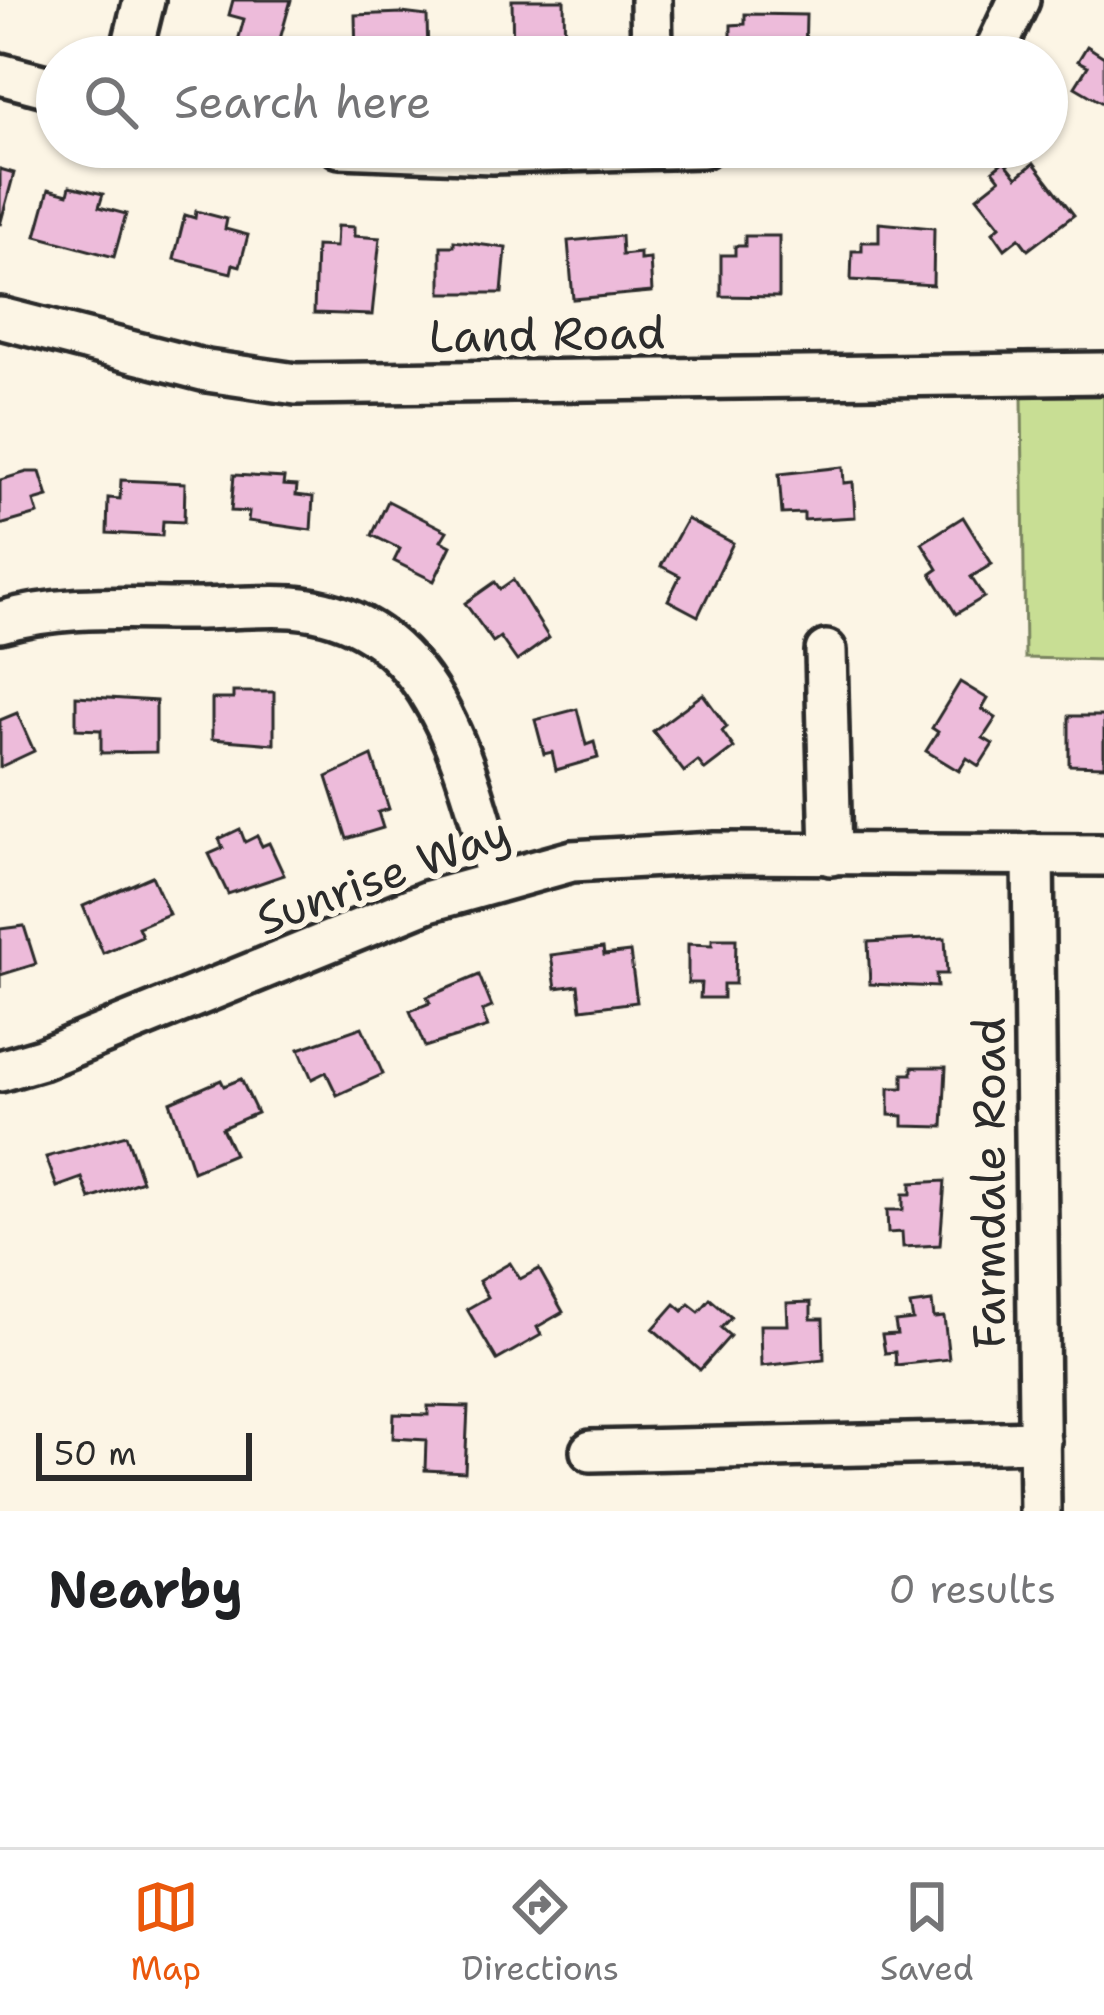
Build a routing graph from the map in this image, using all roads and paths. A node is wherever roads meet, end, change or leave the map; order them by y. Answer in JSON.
{"nodes":[{"id":1,"x":144,"y":0,"type":"edge"},
{"id":2,"x":651,"y":0,"type":"edge"},
{"id":3,"x":1018,"y":0,"type":"edge"},
{"id":4,"x":135,"y":36,"type":"edge"},
{"id":5,"x":652,"y":36,"type":"edge"},
{"id":6,"x":1002,"y":36,"type":"edge"},
{"id":7,"x":0,"y":74,"type":"edge"},
{"id":8,"x":36,"y":83,"type":"edge"},
{"id":9,"x":0,"y":318,"type":"edge"},
{"id":10,"x":1104,"y":374,"type":"edge"},
{"id":11,"x":0,"y":622,"type":"edge"},
{"id":12,"x":826,"y":651,"type":"dead end"},
{"id":13,"x":1033,"y":854,"type":"junction"},
{"id":14,"x":831,"y":855,"type":"junction"},
{"id":15,"x":1104,"y":855,"type":"edge"},
{"id":16,"x":498,"y":879,"type":"junction"},
{"id":17,"x":0,"y":1071,"type":"edge"},
{"id":18,"x":1040,"y":1442,"type":"junction"},
{"id":19,"x":591,"y":1451,"type":"dead end"},
{"id":20,"x":1040,"y":1511,"type":"edge"}],
"edges":[{"from":1,"to":4,"type":"street"},
{"from":2,"to":5,"type":"street"},
{"from":3,"to":6,"type":"street"},
{"from":7,"to":8,"type":"street"},
{"from":9,"to":10,"type":"street","name":"Land Road"},
{"from":11,"to":16,"type":"street"},
{"from":12,"to":14,"type":"street"},
{"from":13,"to":14,"type":"street","name":"Sunrise Way"},
{"from":13,"to":15,"type":"street","name":"Sunrise Way"},
{"from":13,"to":18,"type":"street","name":"Farmdale Road"},
{"from":14,"to":16,"type":"street","name":"Sunrise Way"},
{"from":16,"to":17,"type":"street","name":"Sunrise Way"},
{"from":18,"to":19,"type":"street"},
{"from":18,"to":20,"type":"street","name":"Farmdale Road"}]}
